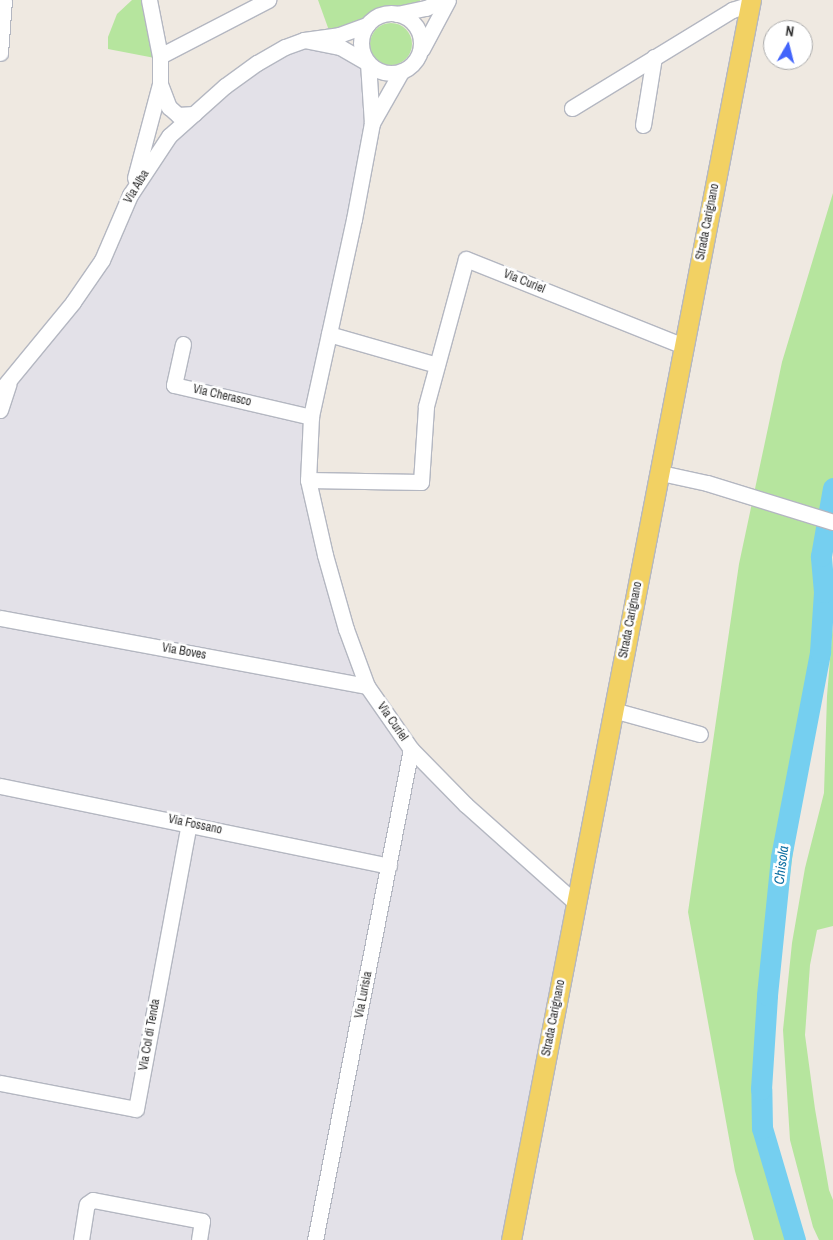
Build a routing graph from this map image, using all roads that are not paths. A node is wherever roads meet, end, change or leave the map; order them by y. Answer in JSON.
{"nodes":[{"id":1,"x":4,"y":0,"type":"edge"},
{"id":2,"x":149,"y":0,"type":"edge"},
{"id":3,"x":268,"y":0,"type":"edge"},
{"id":4,"x":443,"y":0,"type":"edge"},
{"id":5,"x":448,"y":0,"type":"edge"},
{"id":6,"x":751,"y":2,"type":"edge"},
{"id":7,"x":397,"y":14,"type":"junction"},
{"id":8,"x":367,"y":25,"type":"junction"},
{"id":9,"x":304,"y":40,"type":"junction"},
{"id":10,"x":0,"y":53,"type":"edge"},
{"id":11,"x":420,"y":53,"type":"junction"},
{"id":12,"x":160,"y":56,"type":"junction"},
{"id":13,"x":654,"y":57,"type":"junction"},
{"id":14,"x":368,"y":63,"type":"junction"},
{"id":15,"x":401,"y":72,"type":"junction"},
{"id":16,"x":160,"y":84,"type":"junction"},
{"id":17,"x":572,"y":108,"type":"dead end"},
{"id":18,"x":194,"y":114,"type":"junction"},
{"id":19,"x":151,"y":120,"type":"junction"},
{"id":20,"x":372,"y":123,"type":"junction"},
{"id":21,"x":643,"y":125,"type":"dead end"},
{"id":22,"x":169,"y":136,"type":"junction"},
{"id":23,"x":130,"y":195,"type":"junction"},
{"id":24,"x":329,"y":334,"type":"junction"},
{"id":25,"x":183,"y":344,"type":"dead end"},
{"id":26,"x":684,"y":346,"type":"junction"},
{"id":27,"x":437,"y":365,"type":"junction"},
{"id":28,"x":12,"y":374,"type":"junction"},
{"id":29,"x":0,"y":391,"type":"edge"},
{"id":30,"x":0,"y":410,"type":"edge"},
{"id":31,"x":311,"y":417,"type":"junction"},
{"id":32,"x":661,"y":472,"type":"junction"},
{"id":33,"x":308,"y":480,"type":"junction"},
{"id":34,"x":833,"y":522,"type":"edge"},
{"id":35,"x":0,"y":618,"type":"edge"},
{"id":36,"x":367,"y":686,"type":"junction"},
{"id":37,"x":613,"y":710,"type":"junction"},
{"id":38,"x":700,"y":734,"type":"dead end"},
{"id":39,"x":411,"y":749,"type":"junction"},
{"id":40,"x":0,"y":786,"type":"edge"},
{"id":41,"x":189,"y":824,"type":"junction"},
{"id":42,"x":389,"y":866,"type":"junction"},
{"id":43,"x":576,"y":903,"type":"junction"},
{"id":44,"x":0,"y":1083,"type":"edge"},
{"id":45,"x":81,"y":1240,"type":"edge"},
{"id":46,"x":199,"y":1240,"type":"edge"},
{"id":47,"x":315,"y":1240,"type":"edge"},
{"id":48,"x":511,"y":1240,"type":"edge"}],
"edges":[{"from":1,"to":10,"type":"street"},
{"from":2,"to":12,"type":"street"},
{"from":3,"to":12,"type":"street"},
{"from":4,"to":7,"type":"street"},
{"from":5,"to":11,"type":"street"},
{"from":6,"to":13,"type":"street"},
{"from":6,"to":26,"type":"main road","name":"Strada Carignano"},
{"from":7,"to":8,"type":"street"},
{"from":7,"to":11,"type":"street"},
{"from":8,"to":9,"type":"street","name":"Via Alba"},
{"from":8,"to":14,"type":"street"},
{"from":9,"to":14,"type":"street"},
{"from":9,"to":18,"type":"street","name":"Via Alba"},
{"from":11,"to":15,"type":"street"},
{"from":12,"to":16,"type":"street"},
{"from":13,"to":17,"type":"street"},
{"from":13,"to":21,"type":"street"},
{"from":14,"to":15,"type":"street"},
{"from":14,"to":20,"type":"street","name":"Via Curiel"},
{"from":15,"to":20,"type":"street","name":"Via Curiel"},
{"from":16,"to":18,"type":"street"},
{"from":16,"to":19,"type":"street"},
{"from":18,"to":22,"type":"street","name":"Via Alba"},
{"from":19,"to":22,"type":"street"},
{"from":19,"to":23,"type":"street"},
{"from":20,"to":24,"type":"street","name":"Via Curiel"},
{"from":22,"to":23,"type":"street","name":"Via Alba"},
{"from":23,"to":28,"type":"street","name":"Via Alba"},
{"from":24,"to":27,"type":"street"},
{"from":24,"to":31,"type":"street","name":"Via Curiel"},
{"from":25,"to":31,"type":"street","name":"Via Cherasco"},
{"from":26,"to":27,"type":"street","name":"Via Curiel"},
{"from":26,"to":32,"type":"main road","name":"Strada Carignano"},
{"from":27,"to":33,"type":"street","name":"Via Curiel"},
{"from":28,"to":29,"type":"street","name":"Via Alba"},
{"from":28,"to":30,"type":"street","name":"Via Alba"},
{"from":31,"to":33,"type":"street","name":"Via Curiel"},
{"from":32,"to":34,"type":"street"},
{"from":32,"to":37,"type":"main road","name":"Strada Carignano"},
{"from":33,"to":36,"type":"street","name":"Via Curiel"},
{"from":35,"to":36,"type":"street","name":"Via Boves"},
{"from":36,"to":39,"type":"street","name":"Via Curiel"},
{"from":37,"to":38,"type":"street"},
{"from":37,"to":43,"type":"main road","name":"Strada Carignano"},
{"from":39,"to":42,"type":"street","name":"Via Lurisia"},
{"from":39,"to":43,"type":"street","name":"Via Curiel"},
{"from":40,"to":41,"type":"street","name":"Via Fossano"},
{"from":41,"to":42,"type":"street","name":"Via Fossano"},
{"from":41,"to":44,"type":"street","name":"Via Col di Tenda"},
{"from":42,"to":47,"type":"street","name":"Via Lurisia"},
{"from":43,"to":48,"type":"main road","name":"Strada Carignano"},
{"from":45,"to":46,"type":"street"}]}
